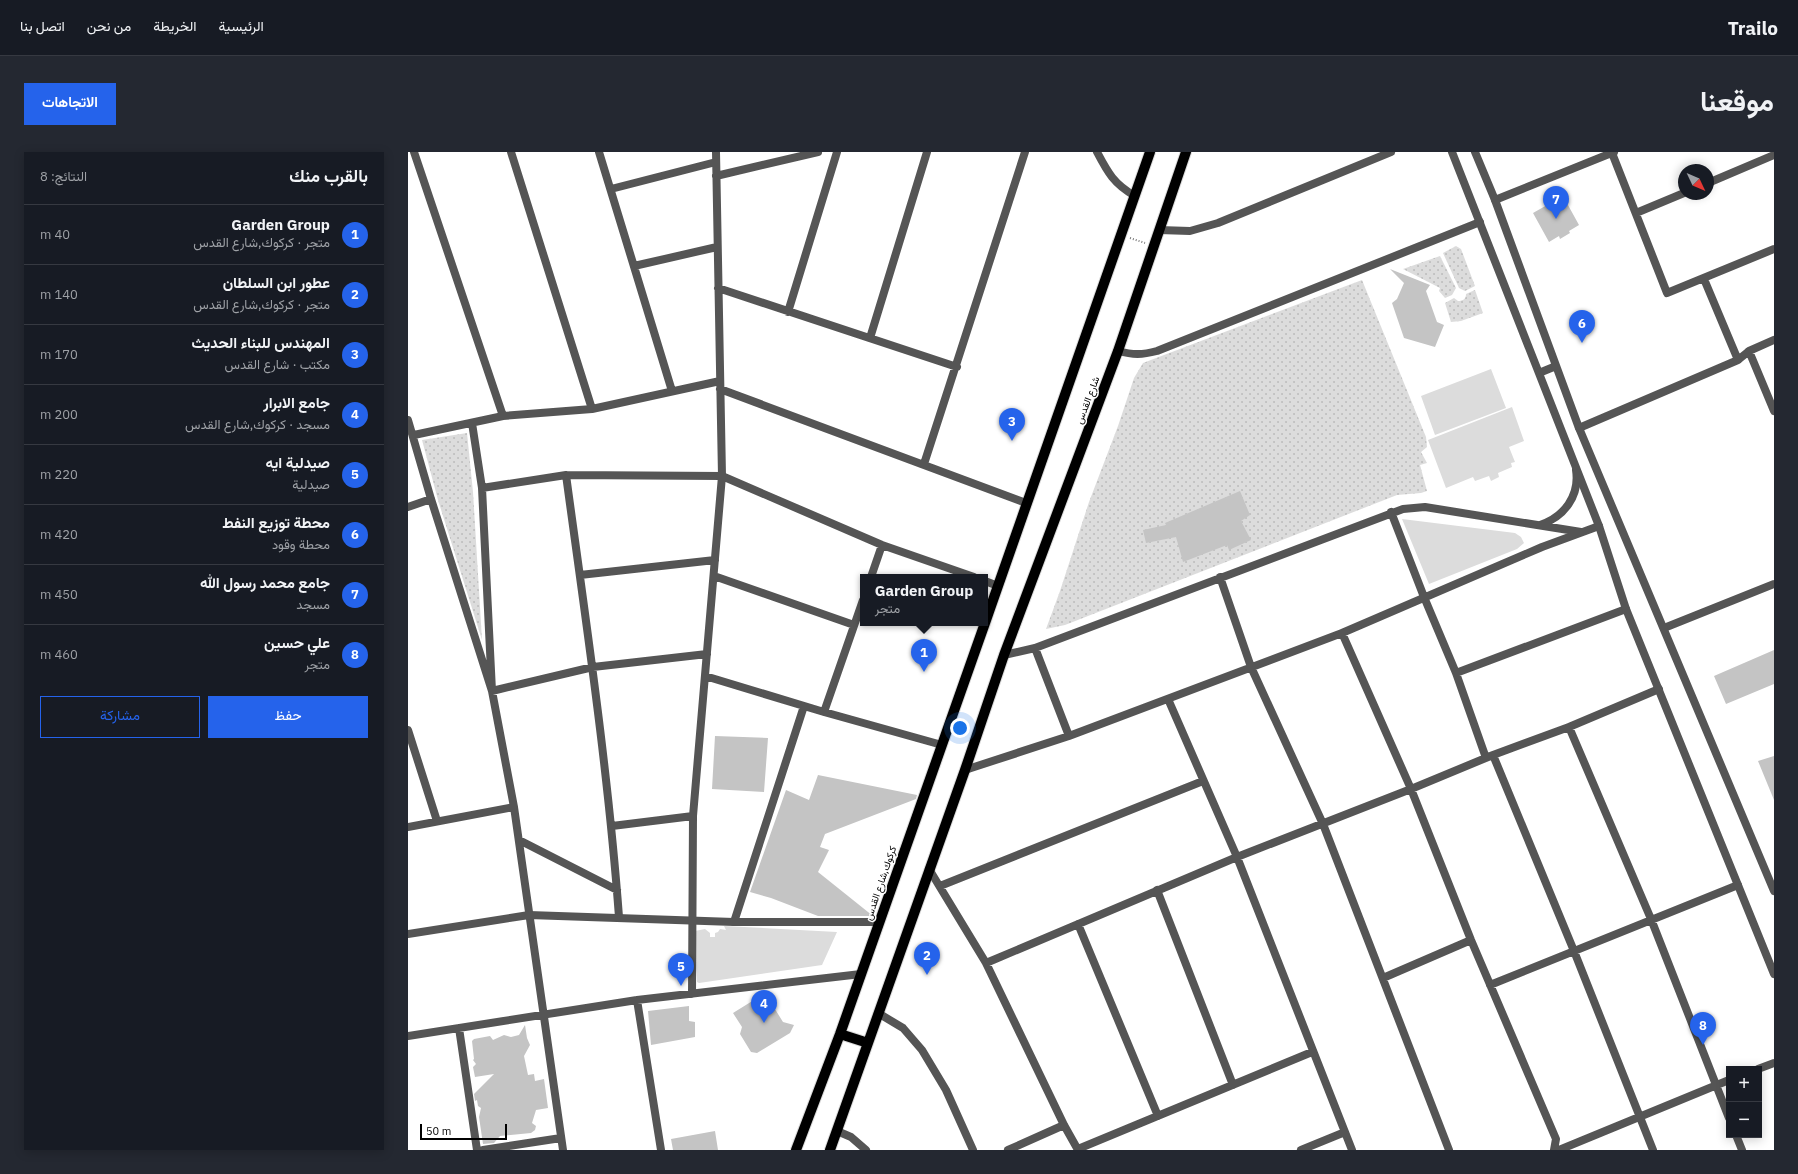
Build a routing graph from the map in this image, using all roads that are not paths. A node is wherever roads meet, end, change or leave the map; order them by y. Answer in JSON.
{"nodes":[{"id":1,"x":414,"y":152,"type":"edge"},
{"id":2,"x":511,"y":152,"type":"edge"},
{"id":3,"x":599,"y":152,"type":"edge"},
{"id":4,"x":716,"y":152,"type":"edge"},
{"id":5,"x":814,"y":152,"type":"edge"},
{"id":6,"x":837,"y":152,"type":"edge"},
{"id":7,"x":927,"y":152,"type":"edge"},
{"id":8,"x":1025,"y":152,"type":"edge"},
{"id":9,"x":1098,"y":152,"type":"edge"},
{"id":10,"x":1150,"y":152,"type":"edge"},
{"id":11,"x":1186,"y":152,"type":"edge"},
{"id":12,"x":1390,"y":152,"type":"edge"},
{"id":13,"x":1452,"y":152,"type":"edge"},
{"id":14,"x":1475,"y":152,"type":"edge"},
{"id":15,"x":1613,"y":153,"type":"edge"},
{"id":16,"x":1774,"y":155,"type":"edge"},
{"id":17,"x":716,"y":162,"type":"junction"},
{"id":18,"x":716,"y":176,"type":"junction"},
{"id":19,"x":1714,"y":180,"type":"edge"},
{"id":20,"x":610,"y":189,"type":"junction"},
{"id":21,"x":1135,"y":196,"type":"junction"},
{"id":22,"x":1678,"y":196,"type":"edge"},
{"id":23,"x":1495,"y":200,"type":"junction"},
{"id":24,"x":1636,"y":213,"type":"junction"},
{"id":25,"x":1480,"y":222,"type":"junction"},
{"id":26,"x":1159,"y":230,"type":"junction"},
{"id":27,"x":717,"y":247,"type":"junction"},
{"id":28,"x":1774,"y":249,"type":"edge"},
{"id":29,"x":634,"y":266,"type":"junction"},
{"id":30,"x":1704,"y":279,"type":"junction"},
{"id":31,"x":718,"y":288,"type":"junction"},
{"id":32,"x":788,"y":312,"type":"junction"},
{"id":33,"x":870,"y":338,"type":"junction"},
{"id":34,"x":1774,"y":340,"type":"edge"},
{"id":35,"x":1118,"y":351,"type":"junction"},
{"id":36,"x":1749,"y":351,"type":"junction"},
{"id":37,"x":1738,"y":360,"type":"junction"},
{"id":38,"x":1556,"y":366,"type":"junction"},
{"id":39,"x":956,"y":367,"type":"junction"},
{"id":40,"x":1539,"y":373,"type":"junction"},
{"id":41,"x":720,"y":385,"type":"junction"},
{"id":42,"x":672,"y":391,"type":"junction"},
{"id":43,"x":592,"y":409,"type":"junction"},
{"id":44,"x":1774,"y":411,"type":"edge"},
{"id":45,"x":503,"y":416,"type":"junction"},
{"id":46,"x":408,"y":420,"type":"edge"},
{"id":47,"x":472,"y":423,"type":"junction"},
{"id":48,"x":1579,"y":428,"type":"junction"},
{"id":49,"x":414,"y":435,"type":"junction"},
{"id":50,"x":924,"y":464,"type":"junction"},
{"id":51,"x":1575,"y":465,"type":"junction"},
{"id":52,"x":566,"y":475,"type":"junction"},
{"id":53,"x":722,"y":476,"type":"junction"},
{"id":54,"x":482,"y":488,"type":"junction"},
{"id":55,"x":431,"y":499,"type":"junction"},
{"id":56,"x":1026,"y":503,"type":"junction"},
{"id":57,"x":408,"y":507,"type":"edge"},
{"id":58,"x":1391,"y":512,"type":"junction"},
{"id":59,"x":1540,"y":526,"type":"junction"},
{"id":60,"x":1599,"y":526,"type":"junction"},
{"id":61,"x":1584,"y":532,"type":"junction"},
{"id":62,"x":882,"y":544,"type":"junction"},
{"id":63,"x":1542,"y":547,"type":"junction"},
{"id":64,"x":715,"y":560,"type":"junction"},
{"id":65,"x":872,"y":574,"type":"edge"},
{"id":66,"x":966,"y":574,"type":"edge"},
{"id":67,"x":580,"y":575,"type":"junction"},
{"id":68,"x":714,"y":576,"type":"junction"},
{"id":69,"x":1220,"y":577,"type":"junction"},
{"id":70,"x":988,"y":582,"type":"edge"},
{"id":71,"x":1774,"y":584,"type":"edge"},
{"id":72,"x":998,"y":586,"type":"junction"},
{"id":73,"x":1424,"y":597,"type":"junction"},
{"id":74,"x":860,"y":608,"type":"edge"},
{"id":75,"x":1626,"y":609,"type":"junction"},
{"id":76,"x":988,"y":614,"type":"edge"},
{"id":77,"x":854,"y":625,"type":"junction"},
{"id":78,"x":984,"y":626,"type":"edge"},
{"id":79,"x":1664,"y":628,"type":"junction"},
{"id":80,"x":1342,"y":633,"type":"junction"},
{"id":81,"x":1035,"y":648,"type":"junction"},
{"id":82,"x":707,"y":654,"type":"junction"},
{"id":83,"x":1004,"y":655,"type":"junction"},
{"id":84,"x":1251,"y":667,"type":"junction"},
{"id":85,"x":593,"y":668,"type":"junction"},
{"id":86,"x":1456,"y":673,"type":"junction"},
{"id":87,"x":705,"y":676,"type":"junction"},
{"id":88,"x":1659,"y":689,"type":"junction"},
{"id":89,"x":492,"y":691,"type":"junction"},
{"id":90,"x":1168,"y":699,"type":"junction"},
{"id":91,"x":804,"y":706,"type":"junction"},
{"id":92,"x":824,"y":712,"type":"junction"},
{"id":93,"x":1569,"y":727,"type":"junction"},
{"id":94,"x":408,"y":730,"type":"edge"},
{"id":95,"x":1069,"y":736,"type":"junction"},
{"id":96,"x":942,"y":745,"type":"junction"},
{"id":97,"x":1490,"y":756,"type":"junction"},
{"id":98,"x":965,"y":770,"type":"junction"},
{"id":99,"x":1203,"y":781,"type":"junction"},
{"id":100,"x":1411,"y":789,"type":"junction"},
{"id":101,"x":514,"y":807,"type":"junction"},
{"id":102,"x":692,"y":816,"type":"junction"},
{"id":103,"x":437,"y":822,"type":"junction"},
{"id":104,"x":1323,"y":824,"type":"junction"},
{"id":105,"x":612,"y":826,"type":"junction"},
{"id":106,"x":408,"y":827,"type":"edge"},
{"id":107,"x":519,"y":840,"type":"junction"},
{"id":108,"x":1237,"y":857,"type":"junction"},
{"id":109,"x":929,"y":869,"type":"junction"},
{"id":110,"x":1738,"y":885,"type":"junction"},
{"id":111,"x":940,"y":886,"type":"junction"},
{"id":112,"x":1773,"y":886,"type":"edge"},
{"id":113,"x":617,"y":890,"type":"junction"},
{"id":114,"x":1157,"y":890,"type":"junction"},
{"id":115,"x":529,"y":915,"type":"junction"},
{"id":116,"x":619,"y":917,"type":"junction"},
{"id":117,"x":1651,"y":919,"type":"junction"},
{"id":118,"x":693,"y":921,"type":"junction"},
{"id":119,"x":734,"y":922,"type":"junction"},
{"id":120,"x":879,"y":922,"type":"junction"},
{"id":121,"x":1078,"y":924,"type":"junction"},
{"id":122,"x":408,"y":934,"type":"edge"},
{"id":123,"x":1470,"y":940,"type":"junction"},
{"id":124,"x":1574,"y":951,"type":"junction"},
{"id":125,"x":986,"y":963,"type":"junction"},
{"id":126,"x":861,"y":974,"type":"junction"},
{"id":127,"x":1774,"y":974,"type":"edge"},
{"id":128,"x":1383,"y":978,"type":"junction"},
{"id":129,"x":1490,"y":985,"type":"junction"},
{"id":130,"x":692,"y":994,"type":"junction"},
{"id":131,"x":637,"y":1000,"type":"junction"},
{"id":132,"x":878,"y":1013,"type":"junction"},
{"id":133,"x":544,"y":1015,"type":"junction"},
{"id":134,"x":459,"y":1028,"type":"junction"},
{"id":135,"x":840,"y":1034,"type":"junction"},
{"id":136,"x":408,"y":1036,"type":"edge"},
{"id":137,"x":868,"y":1043,"type":"junction"},
{"id":138,"x":1312,"y":1052,"type":"junction"},
{"id":139,"x":1774,"y":1063,"type":"edge"},
{"id":140,"x":1762,"y":1068,"type":"edge"},
{"id":141,"x":1726,"y":1081,"type":"edge"},
{"id":142,"x":1233,"y":1085,"type":"junction"},
{"id":143,"x":1715,"y":1085,"type":"junction"},
{"id":144,"x":1726,"y":1111,"type":"edge"},
{"id":145,"x":1158,"y":1116,"type":"junction"},
{"id":146,"x":1641,"y":1116,"type":"junction"},
{"id":147,"x":1064,"y":1125,"type":"junction"},
{"id":148,"x":836,"y":1131,"type":"junction"},
{"id":149,"x":1345,"y":1132,"type":"junction"},
{"id":150,"x":561,"y":1138,"type":"junction"},
{"id":151,"x":1737,"y":1138,"type":"edge"},
{"id":152,"x":477,"y":1150,"type":"edge"},
{"id":153,"x":483,"y":1150,"type":"edge"},
{"id":154,"x":563,"y":1150,"type":"edge"},
{"id":155,"x":661,"y":1150,"type":"edge"},
{"id":156,"x":796,"y":1150,"type":"edge"},
{"id":157,"x":830,"y":1150,"type":"edge"},
{"id":158,"x":866,"y":1150,"type":"edge"},
{"id":159,"x":973,"y":1150,"type":"edge"},
{"id":160,"x":1008,"y":1150,"type":"edge"},
{"id":161,"x":1078,"y":1150,"type":"edge"},
{"id":162,"x":1301,"y":1150,"type":"edge"},
{"id":163,"x":1352,"y":1150,"type":"edge"},
{"id":164,"x":1449,"y":1150,"type":"edge"},
{"id":165,"x":1554,"y":1150,"type":"edge"},
{"id":166,"x":1559,"y":1150,"type":"edge"},
{"id":167,"x":1653,"y":1150,"type":"edge"},
{"id":168,"x":1742,"y":1150,"type":"edge"}],
"edges":[{"from":1,"to":45,"type":"street"},
{"from":2,"to":43,"type":"street"},
{"from":3,"to":20,"type":"street"},
{"from":4,"to":17,"type":"street"},
{"from":5,"to":18,"type":"street"},
{"from":6,"to":32,"type":"street"},
{"from":7,"to":33,"type":"street"},
{"from":8,"to":39,"type":"street"},
{"from":9,"to":21,"type":"street"},
{"from":10,"to":21,"type":"main road"},
{"from":11,"to":26,"type":"main road","name":"شارع القدس"},
{"from":12,"to":26,"type":"street"},
{"from":13,"to":25,"type":"street"},
{"from":14,"to":23,"type":"street"},
{"from":15,"to":23,"type":"street"},
{"from":15,"to":24,"type":"street"},
{"from":16,"to":19,"type":"street"},
{"from":17,"to":18,"type":"street"},
{"from":17,"to":20,"type":"street"},
{"from":18,"to":27,"type":"street"},
{"from":20,"to":29,"type":"street"},
{"from":21,"to":56,"type":"main road"},
{"from":22,"to":24,"type":"street"},
{"from":23,"to":38,"type":"street"},
{"from":24,"to":30,"type":"street"},
{"from":25,"to":35,"type":"street"},
{"from":25,"to":40,"type":"street"},
{"from":26,"to":35,"type":"main road","name":"شارع القدس"},
{"from":27,"to":29,"type":"street"},
{"from":27,"to":31,"type":"street"},
{"from":28,"to":30,"type":"street"},
{"from":29,"to":42,"type":"street"},
{"from":30,"to":37,"type":"street"},
{"from":31,"to":32,"type":"street"},
{"from":31,"to":41,"type":"street"},
{"from":32,"to":33,"type":"street"},
{"from":33,"to":39,"type":"street"},
{"from":34,"to":36,"type":"street"},
{"from":35,"to":83,"type":"main road","name":"شارع القدس"},
{"from":36,"to":37,"type":"street"},
{"from":36,"to":44,"type":"street"},
{"from":37,"to":48,"type":"street"},
{"from":38,"to":40,"type":"street"},
{"from":38,"to":48,"type":"street"},
{"from":39,"to":50,"type":"street"},
{"from":40,"to":51,"type":"street"},
{"from":41,"to":42,"type":"street"},
{"from":41,"to":50,"type":"street"},
{"from":41,"to":53,"type":"street"},
{"from":42,"to":43,"type":"street"},
{"from":43,"to":45,"type":"street"},
{"from":45,"to":47,"type":"street"},
{"from":46,"to":49,"type":"street"},
{"from":47,"to":49,"type":"street"},
{"from":47,"to":54,"type":"street"},
{"from":48,"to":79,"type":"street"},
{"from":49,"to":55,"type":"street"},
{"from":50,"to":56,"type":"street"},
{"from":51,"to":59,"type":"street"},
{"from":51,"to":60,"type":"street"},
{"from":52,"to":53,"type":"street"},
{"from":52,"to":54,"type":"street"},
{"from":52,"to":67,"type":"street"},
{"from":53,"to":62,"type":"street"},
{"from":53,"to":64,"type":"street"},
{"from":54,"to":89,"type":"street"},
{"from":55,"to":57,"type":"street"},
{"from":55,"to":89,"type":"street"},
{"from":56,"to":72,"type":"main road","name":"كركوك,شارع القدس"},
{"from":58,"to":59,"type":"street"},
{"from":58,"to":69,"type":"street"},
{"from":58,"to":73,"type":"street"},
{"from":59,"to":61,"type":"street"},
{"from":59,"to":63,"type":"street"},
{"from":60,"to":61,"type":"street"},
{"from":60,"to":75,"type":"street"},
{"from":61,"to":63,"type":"street"},
{"from":62,"to":65,"type":"street"},
{"from":62,"to":66,"type":"street"},
{"from":63,"to":73,"type":"street"},
{"from":64,"to":67,"type":"street"},
{"from":64,"to":68,"type":"street"},
{"from":67,"to":85,"type":"street"},
{"from":68,"to":77,"type":"street"},
{"from":68,"to":82,"type":"street"},
{"from":69,"to":81,"type":"street"},
{"from":69,"to":84,"type":"street"},
{"from":70,"to":72,"type":"street"},
{"from":71,"to":79,"type":"street"},
{"from":72,"to":76,"type":"main road","name":"كركوك,شارع القدس"},
{"from":73,"to":80,"type":"street"},
{"from":73,"to":86,"type":"street"},
{"from":74,"to":77,"type":"street"},
{"from":75,"to":86,"type":"street"},
{"from":75,"to":88,"type":"street"},
{"from":77,"to":92,"type":"street"},
{"from":78,"to":96,"type":"main road","name":"كركوك,شارع القدس"},
{"from":79,"to":112,"type":"street"},
{"from":80,"to":84,"type":"street"},
{"from":80,"to":100,"type":"street"},
{"from":81,"to":83,"type":"street"},
{"from":81,"to":95,"type":"street"},
{"from":82,"to":85,"type":"street"},
{"from":82,"to":87,"type":"street"},
{"from":83,"to":98,"type":"main road"},
{"from":84,"to":90,"type":"street"},
{"from":84,"to":104,"type":"street"},
{"from":85,"to":89,"type":"street"},
{"from":85,"to":105,"type":"street"},
{"from":86,"to":97,"type":"street"},
{"from":87,"to":91,"type":"street"},
{"from":87,"to":102,"type":"street"},
{"from":88,"to":93,"type":"street"},
{"from":88,"to":110,"type":"street"},
{"from":89,"to":101,"type":"street"},
{"from":90,"to":95,"type":"street"},
{"from":90,"to":99,"type":"street"},
{"from":91,"to":92,"type":"street"},
{"from":91,"to":119,"type":"street"},
{"from":92,"to":96,"type":"street"},
{"from":93,"to":97,"type":"street"},
{"from":93,"to":117,"type":"street"},
{"from":94,"to":103,"type":"street"},
{"from":95,"to":98,"type":"street"},
{"from":96,"to":120,"type":"main road","name":"كركوك,شارع القدس"},
{"from":97,"to":100,"type":"street"},
{"from":97,"to":124,"type":"street"},
{"from":98,"to":109,"type":"main road"},
{"from":99,"to":108,"type":"street"},
{"from":99,"to":111,"type":"street"},
{"from":100,"to":104,"type":"street"},
{"from":100,"to":123,"type":"street"},
{"from":101,"to":103,"type":"street"},
{"from":101,"to":107,"type":"street"},
{"from":102,"to":105,"type":"street"},
{"from":102,"to":118,"type":"street"},
{"from":103,"to":106,"type":"street"},
{"from":104,"to":108,"type":"street"},
{"from":104,"to":128,"type":"street"},
{"from":105,"to":113,"type":"street"},
{"from":107,"to":113,"type":"street"},
{"from":107,"to":115,"type":"street"},
{"from":108,"to":114,"type":"street"},
{"from":108,"to":138,"type":"street"},
{"from":109,"to":111,"type":"street"},
{"from":109,"to":132,"type":"main road"},
{"from":110,"to":117,"type":"street"},
{"from":110,"to":127,"type":"street"},
{"from":111,"to":125,"type":"street"},
{"from":113,"to":116,"type":"street"},
{"from":114,"to":121,"type":"street"},
{"from":114,"to":142,"type":"street"},
{"from":115,"to":116,"type":"street"},
{"from":115,"to":122,"type":"street"},
{"from":115,"to":133,"type":"street"},
{"from":116,"to":118,"type":"street"},
{"from":117,"to":124,"type":"street"},
{"from":117,"to":143,"type":"street"},
{"from":118,"to":119,"type":"street"},
{"from":118,"to":130,"type":"street"},
{"from":119,"to":120,"type":"street"},
{"from":120,"to":126,"type":"main road","name":"كركوك,شارع القدس"},
{"from":121,"to":125,"type":"street"},
{"from":121,"to":145,"type":"street"},
{"from":123,"to":128,"type":"street"},
{"from":123,"to":129,"type":"street"},
{"from":124,"to":129,"type":"street"},
{"from":124,"to":146,"type":"street"},
{"from":125,"to":147,"type":"street"},
{"from":126,"to":130,"type":"street"},
{"from":126,"to":135,"type":"main road","name":"كركوك,شارع القدس"},
{"from":128,"to":164,"type":"street"},
{"from":129,"to":165,"type":"street"},
{"from":130,"to":131,"type":"street"},
{"from":131,"to":133,"type":"street"},
{"from":131,"to":155,"type":"street"},
{"from":132,"to":137,"type":"main road"},
{"from":132,"to":159,"type":"street"},
{"from":133,"to":134,"type":"street"},
{"from":133,"to":150,"type":"street"},
{"from":134,"to":136,"type":"street"},
{"from":134,"to":152,"type":"street"},
{"from":135,"to":137,"type":"main road"},
{"from":135,"to":156,"type":"main road","name":"كركوك,شارع القدس"},
{"from":137,"to":148,"type":"main road"},
{"from":138,"to":142,"type":"street"},
{"from":138,"to":149,"type":"street"},
{"from":139,"to":140,"type":"street"},
{"from":141,"to":143,"type":"street"},
{"from":142,"to":145,"type":"street"},
{"from":143,"to":144,"type":"street"},
{"from":143,"to":146,"type":"street"},
{"from":145,"to":161,"type":"street"},
{"from":146,"to":166,"type":"street"},
{"from":146,"to":167,"type":"street"},
{"from":147,"to":160,"type":"street"},
{"from":147,"to":161,"type":"street"},
{"from":148,"to":157,"type":"main road"},
{"from":148,"to":158,"type":"street"},
{"from":149,"to":162,"type":"street"},
{"from":149,"to":163,"type":"street"},
{"from":150,"to":153,"type":"street"},
{"from":150,"to":154,"type":"street"},
{"from":151,"to":168,"type":"street"}]}
